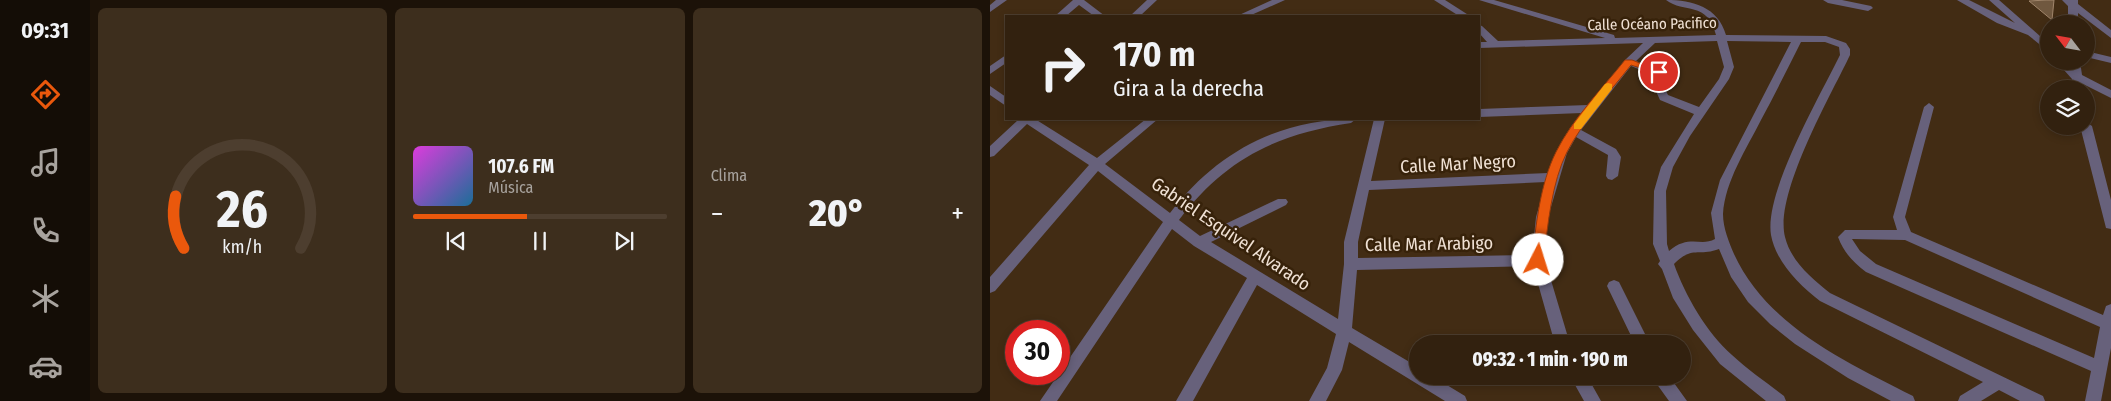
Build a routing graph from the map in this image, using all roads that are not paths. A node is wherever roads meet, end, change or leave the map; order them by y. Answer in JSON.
{"nodes":[{"id":1,"x":1002,"y":0,"type":"edge"},
{"id":2,"x":1152,"y":0,"type":"edge"},
{"id":3,"x":1280,"y":0,"type":"edge"},
{"id":4,"x":1439,"y":0,"type":"edge"},
{"id":5,"x":1484,"y":0,"type":"edge"},
{"id":6,"x":1670,"y":0,"type":"edge"},
{"id":7,"x":1828,"y":0,"type":"edge"},
{"id":8,"x":1962,"y":0,"type":"edge"},
{"id":9,"x":1994,"y":0,"type":"edge"},
{"id":10,"x":1078,"y":1,"type":"edge"},
{"id":11,"x":2071,"y":2,"type":"edge"},
{"id":12,"x":1868,"y":8,"type":"dead end"},
{"id":13,"x":990,"y":9,"type":"edge"},
{"id":14,"x":1061,"y":15,"type":"edge"},
{"id":15,"x":1099,"y":15,"type":"edge"},
{"id":16,"x":1136,"y":15,"type":"edge"},
{"id":17,"x":1244,"y":15,"type":"edge"},
{"id":18,"x":1463,"y":15,"type":"edge"},
{"id":19,"x":2072,"y":15,"type":"edge"},
{"id":20,"x":1480,"y":29,"type":"edge"},
{"id":21,"x":2033,"y":34,"type":"junction"},
{"id":22,"x":2111,"y":35,"type":"edge"},
{"id":23,"x":1721,"y":38,"type":"junction"},
{"id":24,"x":1798,"y":38,"type":"junction"},
{"id":25,"x":1622,"y":40,"type":"junction"},
{"id":26,"x":1651,"y":41,"type":"junction"},
{"id":27,"x":2040,"y":41,"type":"edge"},
{"id":28,"x":1480,"y":45,"type":"edge"},
{"id":29,"x":1496,"y":45,"type":"junction"},
{"id":30,"x":2095,"y":56,"type":"edge"},
{"id":31,"x":1005,"y":59,"type":"edge"},
{"id":32,"x":2111,"y":60,"type":"edge"},
{"id":33,"x":1629,"y":62,"type":"junction"},
{"id":34,"x":2069,"y":70,"type":"edge"},
{"id":35,"x":2075,"y":70,"type":"edge"},
{"id":36,"x":990,"y":71,"type":"edge"},
{"id":37,"x":2075,"y":76,"type":"junction"},
{"id":38,"x":2076,"y":80,"type":"edge"},
{"id":39,"x":990,"y":89,"type":"edge"},
{"id":40,"x":2111,"y":94,"type":"edge"},
{"id":41,"x":1005,"y":101,"type":"edge"},
{"id":42,"x":1929,"y":107,"type":"dead end"},
{"id":43,"x":1590,"y":109,"type":"junction"},
{"id":44,"x":1701,"y":112,"type":"junction"},
{"id":45,"x":1480,"y":114,"type":"edge"},
{"id":46,"x":1025,"y":120,"type":"edge"},
{"id":47,"x":1028,"y":120,"type":"edge"},
{"id":48,"x":1344,"y":120,"type":"edge"},
{"id":49,"x":1379,"y":120,"type":"edge"},
{"id":50,"x":1143,"y":123,"type":"edge"},
{"id":51,"x":1574,"y":131,"type":"junction"},
{"id":52,"x":2088,"y":135,"type":"edge"},
{"id":53,"x":990,"y":153,"type":"edge"},
{"id":54,"x":1097,"y":164,"type":"junction"},
{"id":55,"x":1612,"y":176,"type":"dead end"},
{"id":56,"x":1553,"y":177,"type":"junction"},
{"id":57,"x":1364,"y":186,"type":"junction"},
{"id":58,"x":1282,"y":202,"type":"dead end"},
{"id":59,"x":1170,"y":221,"type":"junction"},
{"id":60,"x":2111,"y":224,"type":"edge"},
{"id":61,"x":1906,"y":235,"type":"junction"},
{"id":62,"x":1722,"y":241,"type":"junction"},
{"id":63,"x":1199,"y":242,"type":"junction"},
{"id":64,"x":1538,"y":260,"type":"junction"},
{"id":65,"x":1352,"y":264,"type":"junction"},
{"id":66,"x":1665,"y":264,"type":"junction"},
{"id":67,"x":1255,"y":276,"type":"junction"},
{"id":68,"x":990,"y":286,"type":"edge"},
{"id":69,"x":1614,"y":286,"type":"dead end"},
{"id":70,"x":2109,"y":317,"type":"edge"},
{"id":71,"x":1344,"y":331,"type":"junction"},
{"id":72,"x":1560,"y":335,"type":"edge"},
{"id":73,"x":1638,"y":335,"type":"edge"},
{"id":74,"x":1402,"y":366,"type":"junction"},
{"id":75,"x":1409,"y":366,"type":"edge"},
{"id":76,"x":2101,"y":368,"type":"junction"},
{"id":77,"x":1409,"y":370,"type":"edge"},
{"id":78,"x":1996,"y":382,"type":"junction"},
{"id":79,"x":1429,"y":385,"type":"edge"},
{"id":80,"x":1584,"y":385,"type":"edge"},
{"id":81,"x":1666,"y":385,"type":"edge"},
{"id":82,"x":1442,"y":396,"type":"edge"},
{"id":83,"x":1048,"y":401,"type":"edge"},
{"id":84,"x":1184,"y":401,"type":"edge"},
{"id":85,"x":1317,"y":401,"type":"edge"},
{"id":86,"x":1459,"y":401,"type":"edge"},
{"id":87,"x":1594,"y":401,"type":"edge"},
{"id":88,"x":1679,"y":401,"type":"edge"},
{"id":89,"x":1778,"y":401,"type":"edge"},
{"id":90,"x":1907,"y":401,"type":"edge"},
{"id":91,"x":1966,"y":401,"type":"edge"},
{"id":92,"x":2037,"y":401,"type":"edge"},
{"id":93,"x":2093,"y":401,"type":"edge"}],
"edges":[{"from":1,"to":13,"type":"street"},
{"from":2,"to":16,"type":"street"},
{"from":3,"to":17,"type":"street"},
{"from":4,"to":18,"type":"street"},
{"from":5,"to":25,"type":"street"},
{"from":6,"to":23,"type":"street"},
{"from":7,"to":12,"type":"street"},
{"from":8,"to":21,"type":"street"},
{"from":9,"to":21,"type":"street"},
{"from":10,"to":14,"type":"street"},
{"from":10,"to":15,"type":"street"},
{"from":11,"to":19,"type":"street"},
{"from":11,"to":22,"type":"street"},
{"from":20,"to":29,"type":"street"},
{"from":21,"to":27,"type":"street"},
{"from":23,"to":24,"type":"street","name":"Calle Océano Pacifico"},
{"from":23,"to":26,"type":"street","name":"Calle Océano Pacifico"},
{"from":23,"to":44,"type":"street"},
{"from":24,"to":62,"type":"street"},
{"from":24,"to":78,"type":"street","name":"Calle Océano Pacifico"},
{"from":25,"to":26,"type":"street","name":"Calle Océano Pacifico"},
{"from":25,"to":29,"type":"street","name":"Calle Océano Pacifico"},
{"from":26,"to":33,"type":"street"},
{"from":28,"to":29,"type":"street","name":"Calle Océano Pacifico"},
{"from":30,"to":32,"type":"street"},
{"from":31,"to":36,"type":"street"},
{"from":33,"to":43,"type":"street"},
{"from":33,"to":44,"type":"street"},
{"from":34,"to":37,"type":"street"},
{"from":35,"to":37,"type":"street"},
{"from":37,"to":38,"type":"street"},
{"from":37,"to":40,"type":"street"},
{"from":39,"to":41,"type":"street"},
{"from":42,"to":61,"type":"street"},
{"from":43,"to":45,"type":"street"},
{"from":43,"to":51,"type":"street"},
{"from":44,"to":66,"type":"street"},
{"from":46,"to":53,"type":"street"},
{"from":47,"to":54,"type":"street","name":"Gabriel Esquivel Alvarado"},
{"from":48,"to":59,"type":"street"},
{"from":49,"to":57,"type":"street"},
{"from":50,"to":54,"type":"street"},
{"from":51,"to":55,"type":"street"},
{"from":51,"to":56,"type":"street"},
{"from":52,"to":60,"type":"street"},
{"from":54,"to":59,"type":"street","name":"Gabriel Esquivel Alvarado"},
{"from":54,"to":68,"type":"street"},
{"from":56,"to":57,"type":"street","name":"Calle Mar Negro"},
{"from":56,"to":64,"type":"street"},
{"from":57,"to":65,"type":"street"},
{"from":58,"to":63,"type":"street"},
{"from":59,"to":63,"type":"street","name":"Gabriel Esquivel Alvarado"},
{"from":59,"to":83,"type":"street"},
{"from":61,"to":70,"type":"street"},
{"from":61,"to":76,"type":"street"},
{"from":62,"to":66,"type":"street"},
{"from":62,"to":90,"type":"street"},
{"from":63,"to":67,"type":"street","name":"Gabriel Esquivel Alvarado"},
{"from":64,"to":65,"type":"street","name":"Calle Mar Arabigo"},
{"from":64,"to":72,"type":"street"},
{"from":65,"to":71,"type":"street"},
{"from":66,"to":89,"type":"street"},
{"from":67,"to":71,"type":"street","name":"Gabriel Esquivel Alvarado"},
{"from":67,"to":84,"type":"street"},
{"from":69,"to":73,"type":"street"},
{"from":70,"to":76,"type":"street"},
{"from":71,"to":74,"type":"street","name":"Gabriel Esquivel Alvarado"},
{"from":71,"to":85,"type":"street"},
{"from":74,"to":75,"type":"street"},
{"from":74,"to":77,"type":"street","name":"Gabriel Esquivel Alvarado"},
{"from":76,"to":93,"type":"street"},
{"from":78,"to":91,"type":"street"},
{"from":78,"to":92,"type":"street"},
{"from":79,"to":82,"type":"street","name":"Gabriel Esquivel Alvarado"},
{"from":80,"to":87,"type":"street"},
{"from":81,"to":88,"type":"street"},
{"from":82,"to":86,"type":"street","name":"Gabriel Esquivel Alvarado"}]}
